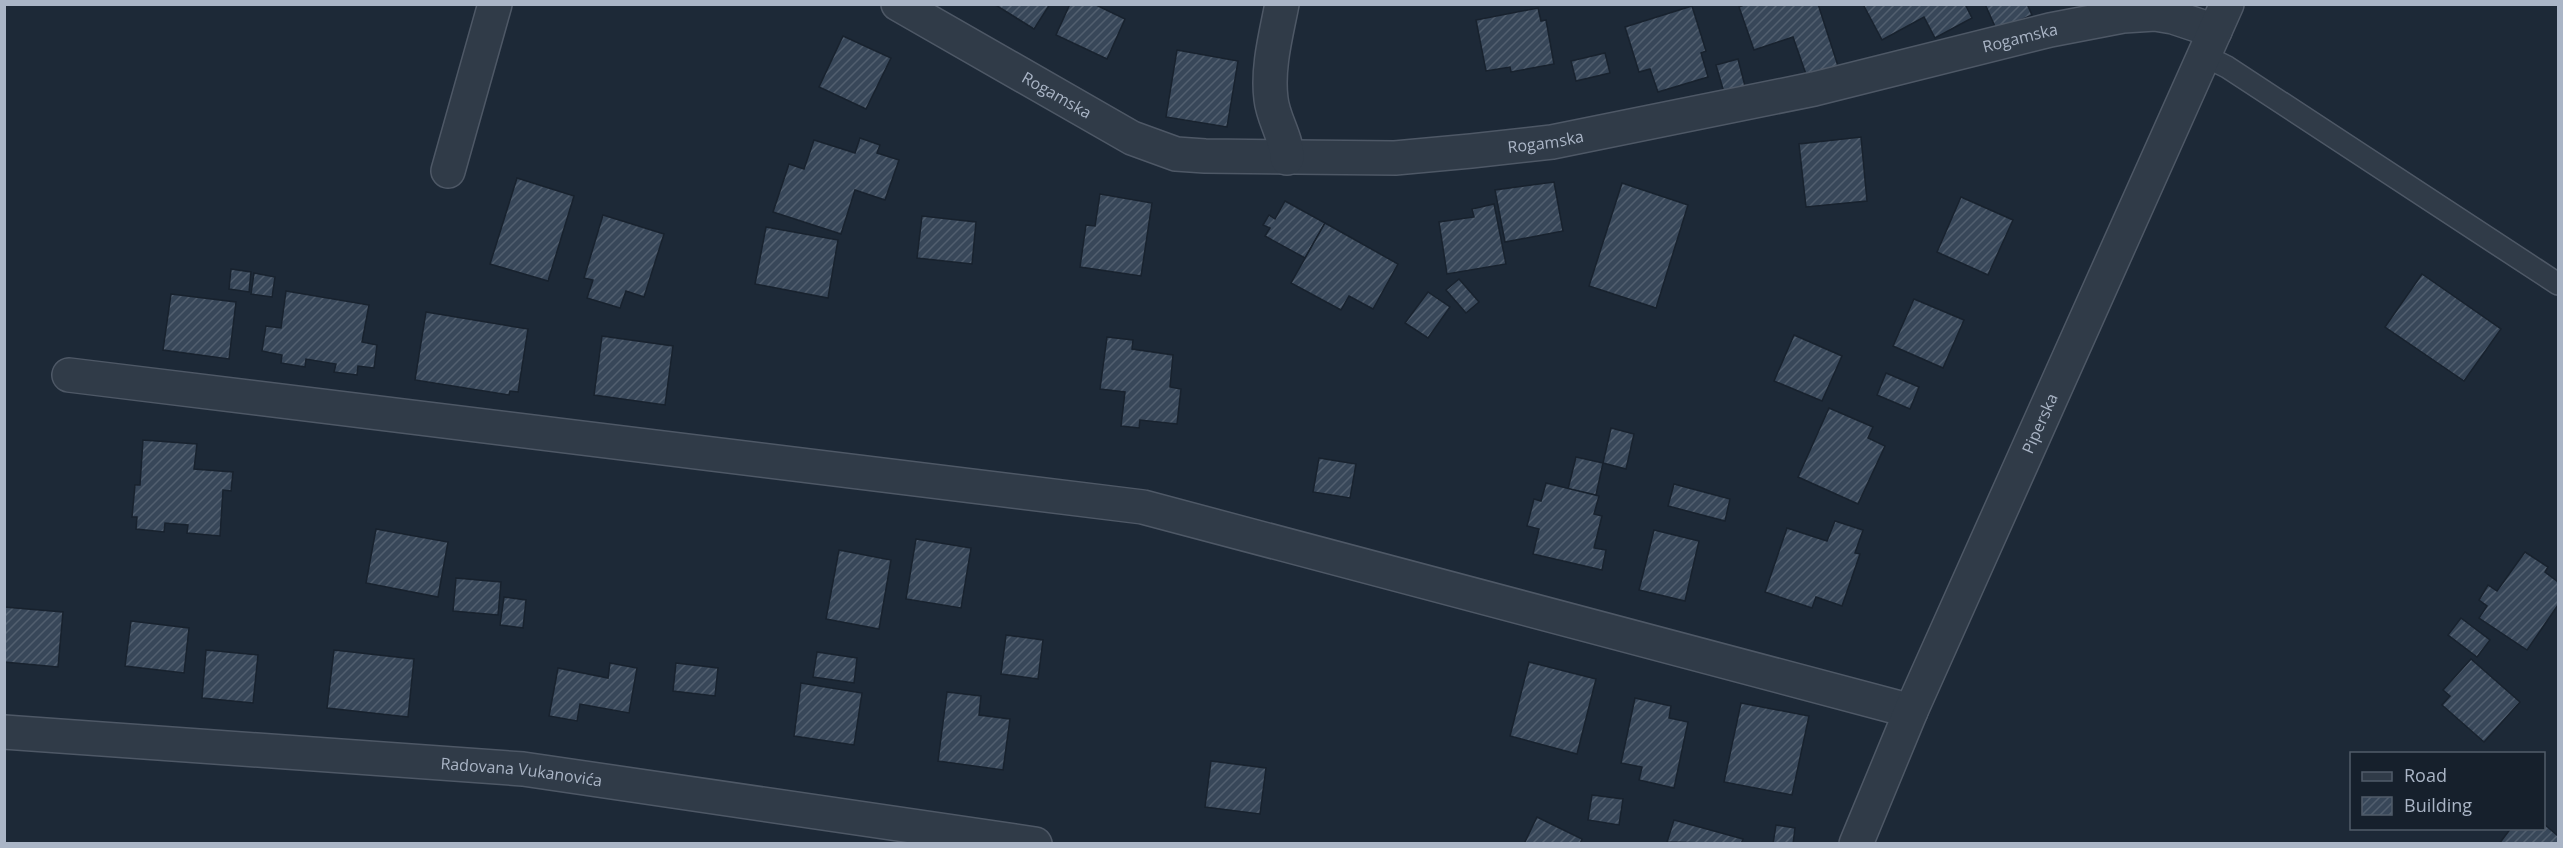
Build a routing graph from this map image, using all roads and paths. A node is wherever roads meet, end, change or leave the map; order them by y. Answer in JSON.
{"nodes":[{"id":1,"x":495,"y":4,"type":"edge"},
{"id":2,"x":898,"y":4,"type":"edge"},
{"id":3,"x":1282,"y":4,"type":"edge"},
{"id":4,"x":2216,"y":31,"type":"edge"},
{"id":5,"x":1287,"y":158,"type":"junction"},
{"id":6,"x":448,"y":171,"type":"dead end"},
{"id":7,"x":2559,"y":284,"type":"edge"},
{"id":8,"x":69,"y":375,"type":"dead end"},
{"id":9,"x":1911,"y":711,"type":"junction"},
{"id":10,"x":4,"y":732,"type":"edge"},
{"id":11,"x":1035,"y":843,"type":"edge"},
{"id":12,"x":1856,"y":843,"type":"edge"}],
"edges":[{"from":1,"to":6,"type":"street"},
{"from":2,"to":5,"type":"street","name":"Rogamska"},
{"from":3,"to":5,"type":"street"},
{"from":4,"to":5,"type":"street","name":"Rogamska"},
{"from":4,"to":7,"type":"lane"},
{"from":4,"to":9,"type":"street","name":"Piperska"},
{"from":8,"to":9,"type":"street"},
{"from":9,"to":12,"type":"street","name":"Piperska"},
{"from":10,"to":11,"type":"street","name":"Radovana Vukanovića"}]}
